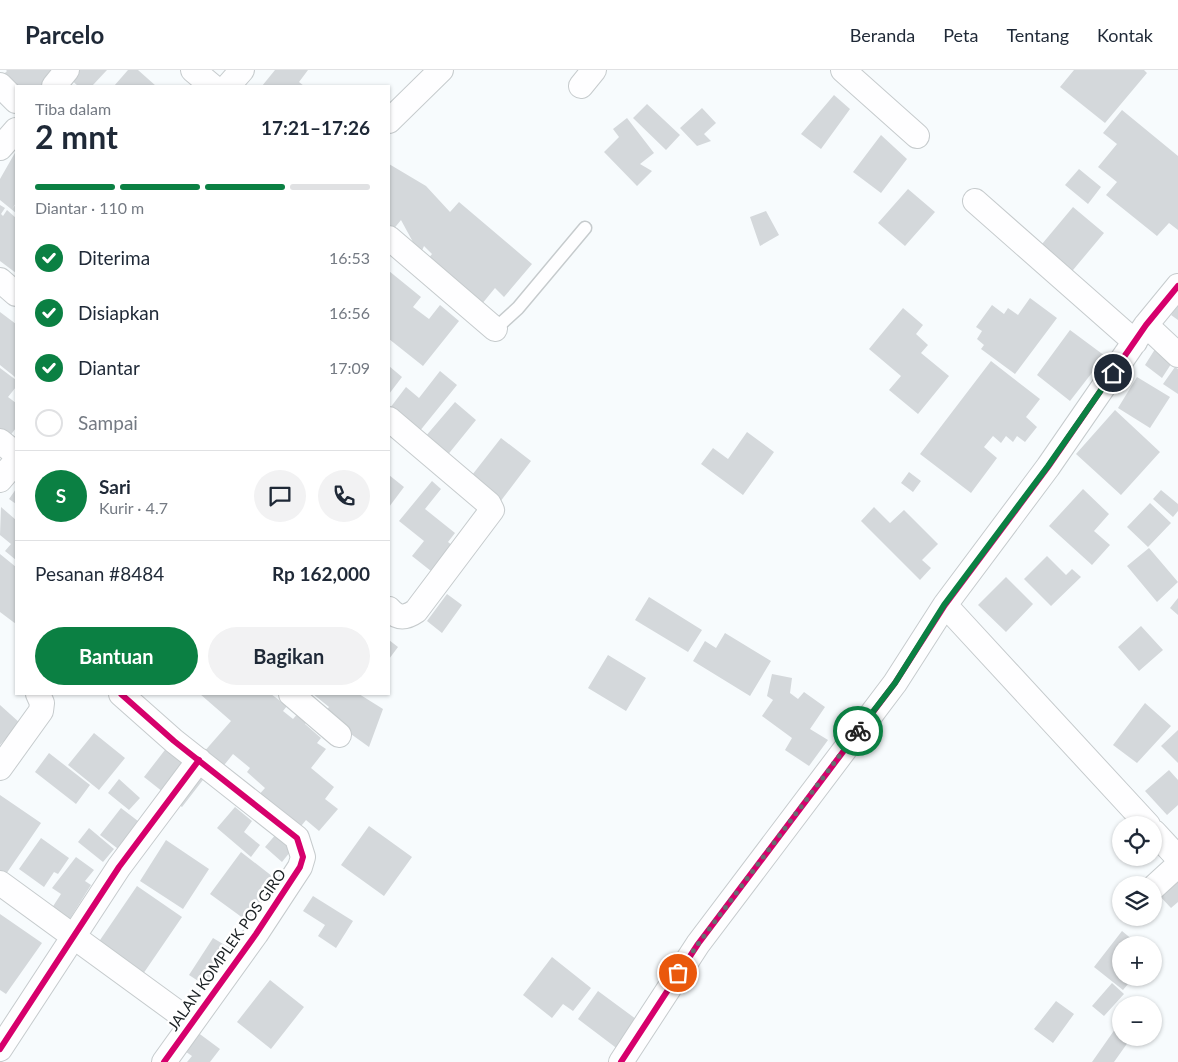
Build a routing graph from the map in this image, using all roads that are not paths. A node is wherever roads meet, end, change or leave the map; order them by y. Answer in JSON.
{"nodes":[{"id":1,"x":67,"y":70,"type":"edge"},
{"id":2,"x":193,"y":70,"type":"edge"},
{"id":3,"x":242,"y":70,"type":"edge"},
{"id":4,"x":441,"y":70,"type":"edge"},
{"id":5,"x":843,"y":70,"type":"edge"},
{"id":6,"x":0,"y":85,"type":"edge"},
{"id":7,"x":55,"y":85,"type":"edge"},
{"id":8,"x":211,"y":85,"type":"edge"},
{"id":9,"x":229,"y":85,"type":"edge"},
{"id":10,"x":15,"y":100,"type":"edge"},
{"id":11,"x":390,"y":119,"type":"edge"},
{"id":12,"x":15,"y":131,"type":"edge"},
{"id":13,"x":917,"y":136,"type":"dead end"},
{"id":14,"x":0,"y":148,"type":"edge"},
{"id":15,"x":974,"y":201,"type":"dead end"},
{"id":16,"x":585,"y":228,"type":"dead end"},
{"id":17,"x":390,"y":239,"type":"edge"},
{"id":18,"x":0,"y":280,"type":"edge"},
{"id":19,"x":1178,"y":286,"type":"edge"},
{"id":20,"x":15,"y":293,"type":"edge"},
{"id":21,"x":495,"y":329,"type":"joint"},
{"id":22,"x":1140,"y":333,"type":"junction"},
{"id":23,"x":1178,"y":354,"type":"edge"},
{"id":24,"x":390,"y":420,"type":"edge"},
{"id":25,"x":0,"y":442,"type":"edge"},
{"id":26,"x":15,"y":453,"type":"edge"},
{"id":27,"x":15,"y":462,"type":"edge"},
{"id":28,"x":0,"y":480,"type":"edge"},
{"id":29,"x":944,"y":605,"type":"junction"},
{"id":30,"x":390,"y":610,"type":"edge"},
{"id":31,"x":38,"y":695,"type":"edge"},
{"id":32,"x":122,"y":695,"type":"edge"},
{"id":33,"x":292,"y":695,"type":"edge"},
{"id":34,"x":339,"y":735,"type":"dead end"},
{"id":35,"x":199,"y":760,"type":"junction"},
{"id":36,"x":0,"y":768,"type":"edge"},
{"id":37,"x":1140,"y":816,"type":"edge"},
{"id":38,"x":1162,"y":841,"type":"edge"},
{"id":39,"x":1178,"y":858,"type":"edge"},
{"id":40,"x":1178,"y":865,"type":"edge"},
{"id":41,"x":1162,"y":880,"type":"edge"},
{"id":42,"x":0,"y":883,"type":"edge"},
{"id":43,"x":72,"y":936,"type":"junction"},
{"id":44,"x":192,"y":1023,"type":"junction"},
{"id":45,"x":0,"y":1049,"type":"edge"},
{"id":46,"x":164,"y":1062,"type":"edge"},
{"id":47,"x":621,"y":1062,"type":"edge"}],
"edges":[{"from":1,"to":7,"type":"street"},
{"from":2,"to":8,"type":"street"},
{"from":3,"to":9,"type":"street"},
{"from":4,"to":11,"type":"street"},
{"from":5,"to":13,"type":"street"},
{"from":6,"to":10,"type":"street"},
{"from":12,"to":14,"type":"street"},
{"from":15,"to":22,"type":"street"},
{"from":16,"to":21,"type":"lane"},
{"from":17,"to":21,"type":"street"},
{"from":18,"to":20,"type":"street"},
{"from":19,"to":22,"type":"street"},
{"from":22,"to":23,"type":"street"},
{"from":22,"to":29,"type":"street"},
{"from":24,"to":30,"type":"street"},
{"from":25,"to":26,"type":"street"},
{"from":27,"to":28,"type":"street"},
{"from":29,"to":37,"type":"street"},
{"from":29,"to":47,"type":"street"},
{"from":31,"to":36,"type":"street"},
{"from":32,"to":35,"type":"street","name":"JALAN KOMPLEK POS GIRO"},
{"from":33,"to":34,"type":"street"},
{"from":35,"to":43,"type":"street"},
{"from":35,"to":44,"type":"street","name":"JALAN KOMPLEK POS GIRO"},
{"from":38,"to":39,"type":"street"},
{"from":40,"to":41,"type":"street"},
{"from":42,"to":43,"type":"street"},
{"from":43,"to":44,"type":"street"},
{"from":43,"to":45,"type":"street"},
{"from":44,"to":46,"type":"street","name":"JALAN KOMPLEK POS GIRO"}]}
